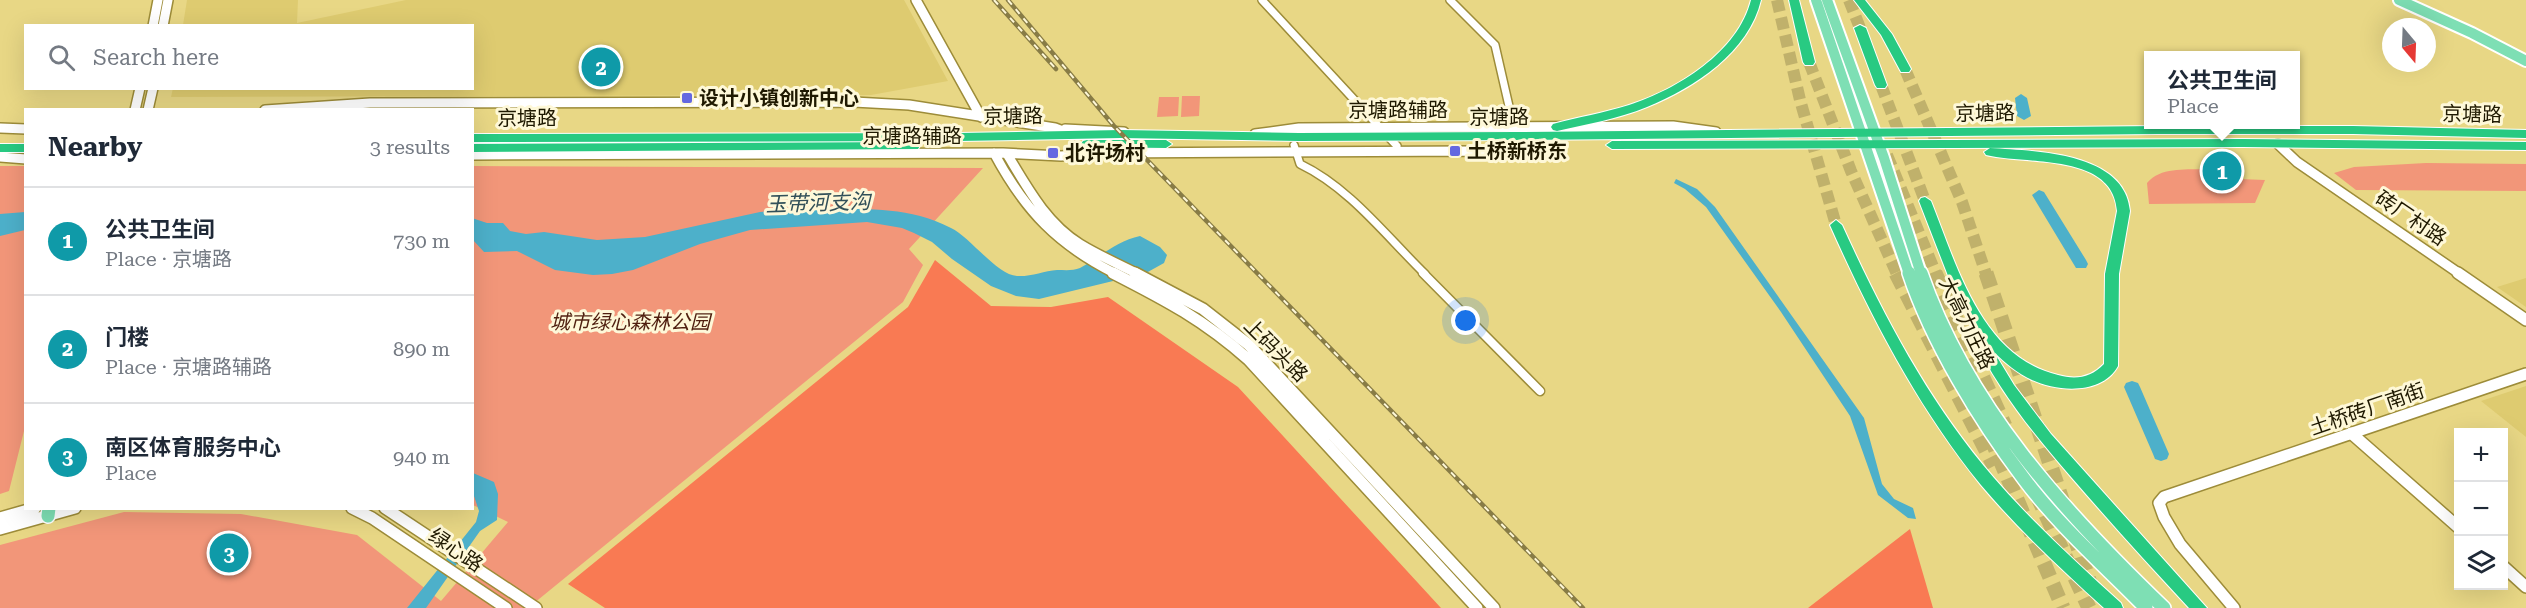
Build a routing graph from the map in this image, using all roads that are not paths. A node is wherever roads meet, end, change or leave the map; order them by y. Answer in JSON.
{"nodes":[{"id":1,"x":158,"y":0,"type":"edge"},
{"id":2,"x":168,"y":0,"type":"edge"},
{"id":3,"x":916,"y":0,"type":"edge"},
{"id":4,"x":1262,"y":0,"type":"edge"},
{"id":5,"x":1450,"y":0,"type":"edge"},
{"id":6,"x":1756,"y":0,"type":"edge"},
{"id":7,"x":1794,"y":0,"type":"edge"},
{"id":8,"x":1816,"y":0,"type":"edge"},
{"id":9,"x":1827,"y":0,"type":"edge"},
{"id":10,"x":1860,"y":0,"type":"edge"},
{"id":11,"x":2399,"y":0,"type":"edge"},
{"id":12,"x":2409,"y":0,"type":"edge"},
{"id":13,"x":153,"y":24,"type":"edge"},
{"id":14,"x":162,"y":24,"type":"edge"},
{"id":15,"x":1860,"y":28,"type":"tunnel mouth"},
{"id":16,"x":2526,"y":57,"type":"edge"},
{"id":17,"x":1809,"y":62,"type":"tunnel mouth"},
{"id":18,"x":2526,"y":62,"type":"edge"},
{"id":19,"x":1905,"y":69,"type":"tunnel mouth"},
{"id":20,"x":1881,"y":85,"type":"tunnel mouth"},
{"id":21,"x":140,"y":90,"type":"edge"},
{"id":22,"x":153,"y":90,"type":"edge"},
{"id":23,"x":135,"y":108,"type":"edge"},
{"id":24,"x":148,"y":108,"type":"edge"},
{"id":25,"x":295,"y":108,"type":"edge"},
{"id":26,"x":981,"y":117,"type":"junction"},
{"id":27,"x":1557,"y":127,"type":"junction"},
{"id":28,"x":0,"y":128,"type":"edge"},
{"id":29,"x":1054,"y":128,"type":"junction"},
{"id":30,"x":1481,"y":128,"type":"junction"},
{"id":31,"x":1514,"y":128,"type":"junction"},
{"id":32,"x":24,"y":129,"type":"edge"},
{"id":33,"x":1136,"y":134,"type":"junction"},
{"id":34,"x":2526,"y":134,"type":"edge"},
{"id":35,"x":1075,"y":135,"type":"junction"},
{"id":36,"x":1734,"y":135,"type":"junction"},
{"id":37,"x":1448,"y":136,"type":"junction"},
{"id":38,"x":1389,"y":137,"type":"junction"},
{"id":39,"x":24,"y":138,"type":"edge"},
{"id":40,"x":474,"y":138,"type":"edge"},
{"id":41,"x":0,"y":139,"type":"edge"},
{"id":42,"x":1864,"y":139,"type":"junction"},
{"id":43,"x":1877,"y":139,"type":"junction"},
{"id":44,"x":1910,"y":144,"type":"junction"},
{"id":45,"x":2278,"y":144,"type":"junction"},
{"id":46,"x":1530,"y":145,"type":"junction"},
{"id":47,"x":2526,"y":146,"type":"edge"},
{"id":48,"x":0,"y":147,"type":"edge"},
{"id":49,"x":24,"y":148,"type":"edge"},
{"id":50,"x":474,"y":148,"type":"edge"},
{"id":51,"x":1295,"y":148,"type":"junction"},
{"id":52,"x":994,"y":153,"type":"junction"},
{"id":53,"x":1007,"y":154,"type":"junction"},
{"id":54,"x":474,"y":155,"type":"edge"},
{"id":55,"x":0,"y":157,"type":"edge"},
{"id":56,"x":24,"y":159,"type":"edge"},
{"id":57,"x":1925,"y":201,"type":"tunnel mouth"},
{"id":58,"x":1836,"y":225,"type":"tunnel mouth"},
{"id":59,"x":1965,"y":301,"type":"junction"},
{"id":60,"x":2526,"y":320,"type":"edge"},
{"id":61,"x":2526,"y":374,"type":"edge"},
{"id":62,"x":1280,"y":386,"type":"junction"},
{"id":63,"x":1540,"y":391,"type":"dead end"},
{"id":64,"x":2350,"y":433,"type":"junction"},
{"id":65,"x":1337,"y":447,"type":"junction"},
{"id":66,"x":28,"y":510,"type":"edge"},
{"id":67,"x":63,"y":510,"type":"edge"},
{"id":68,"x":356,"y":510,"type":"edge"},
{"id":69,"x":389,"y":510,"type":"edge"},
{"id":70,"x":48,"y":512,"type":"edge"},
{"id":71,"x":0,"y":518,"type":"edge"},
{"id":72,"x":2454,"y":524,"type":"edge"},
{"id":73,"x":0,"y":529,"type":"edge"},
{"id":74,"x":2508,"y":571,"type":"edge"},
{"id":75,"x":2526,"y":587,"type":"edge"},
{"id":76,"x":506,"y":608,"type":"edge"},
{"id":77,"x":536,"y":608,"type":"edge"},
{"id":78,"x":1477,"y":608,"type":"edge"},
{"id":79,"x":1494,"y":608,"type":"edge"},
{"id":80,"x":2115,"y":608,"type":"edge"},
{"id":81,"x":2146,"y":608,"type":"edge"},
{"id":82,"x":2164,"y":608,"type":"edge"},
{"id":83,"x":2199,"y":608,"type":"edge"},
{"id":84,"x":2234,"y":608,"type":"edge"}],
"edges":[{"from":1,"to":13,"type":"street"},
{"from":2,"to":14,"type":"street"},
{"from":3,"to":26,"type":"street"},
{"from":4,"to":38,"type":"street"},
{"from":5,"to":31,"type":"street"},
{"from":6,"to":27,"type":"highway"},
{"from":7,"to":17,"type":"highway"},
{"from":8,"to":42,"type":"main road","name":"大高力庄路"},
{"from":9,"to":43,"type":"main road","name":"大高力庄路"},
{"from":10,"to":19,"type":"highway"},
{"from":11,"to":18,"type":"main road"},
{"from":12,"to":16,"type":"main road"},
{"from":15,"to":20,"type":"highway"},
{"from":21,"to":23,"type":"street"},
{"from":22,"to":24,"type":"street"},
{"from":25,"to":26,"type":"street","name":"京塘路辅路"},
{"from":26,"to":29,"type":"street","name":"京塘路辅路"},
{"from":27,"to":31,"type":"street","name":"京塘路辅路"},
{"from":27,"to":36,"type":"street","name":"京塘路辅路"},
{"from":28,"to":32,"type":"street"},
{"from":29,"to":33,"type":"street","name":"京塘路辅路"},
{"from":29,"to":35,"type":"street","name":"京塘路辅路"},
{"from":30,"to":31,"type":"street","name":"京塘路辅路"},
{"from":30,"to":37,"type":"highway"},
{"from":30,"to":38,"type":"street","name":"京塘路辅路"},
{"from":33,"to":35,"type":"highway","name":"京塘路"},
{"from":33,"to":38,"type":"highway","name":"京塘路"},
{"from":34,"to":43,"type":"highway","name":"京塘路"},
{"from":35,"to":40,"type":"highway","name":"京塘路"},
{"from":36,"to":37,"type":"highway","name":"京塘路"},
{"from":36,"to":42,"type":"highway","name":"京塘路"},
{"from":37,"to":38,"type":"highway","name":"京塘路"},
{"from":38,"to":46,"type":"highway","name":"京塘路"},
{"from":38,"to":51,"type":"highway","name":"京塘路"},
{"from":39,"to":41,"type":"highway"},
{"from":42,"to":43,"type":"highway","name":"京塘路"},
{"from":42,"to":46,"type":"highway","name":"京塘路"},
{"from":42,"to":81,"type":"main road","name":"大高力庄路"},
{"from":43,"to":44,"type":"highway","name":"京塘路"},
{"from":43,"to":82,"type":"main road","name":"大高力庄路"},
{"from":44,"to":45,"type":"highway","name":"京塘路"},
{"from":44,"to":59,"type":"highway"},
{"from":45,"to":47,"type":"highway","name":"京塘路"},
{"from":45,"to":60,"type":"street","name":"砖厂村路"},
{"from":46,"to":51,"type":"street","name":"京塘路辅路"},
{"from":48,"to":49,"type":"highway"},
{"from":50,"to":51,"type":"highway","name":"京塘路"},
{"from":51,"to":53,"type":"street","name":"京塘路辅路"},
{"from":51,"to":63,"type":"street"},
{"from":52,"to":53,"type":"street","name":"京塘路辅路"},
{"from":52,"to":54,"type":"street","name":"京塘路辅路"},
{"from":52,"to":62,"type":"street","name":"上码头路"},
{"from":53,"to":62,"type":"street","name":"上码头路"},
{"from":55,"to":56,"type":"street"},
{"from":57,"to":59,"type":"highway"},
{"from":58,"to":80,"type":"highway"},
{"from":59,"to":83,"type":"highway"},
{"from":61,"to":64,"type":"street","name":"土桥砖厂南街"},
{"from":62,"to":65,"type":"street","name":"上码头路"},
{"from":64,"to":72,"type":"street"},
{"from":64,"to":84,"type":"street","name":"土桥砖厂南街"},
{"from":65,"to":78,"type":"street","name":"上码头路"},
{"from":65,"to":79,"type":"street","name":"上码头路"},
{"from":66,"to":71,"type":"street"},
{"from":67,"to":70,"type":"street"},
{"from":68,"to":76,"type":"street","name":"绿心路"},
{"from":69,"to":77,"type":"street","name":"绿心路"},
{"from":70,"to":73,"type":"street"},
{"from":74,"to":75,"type":"street"}]}
